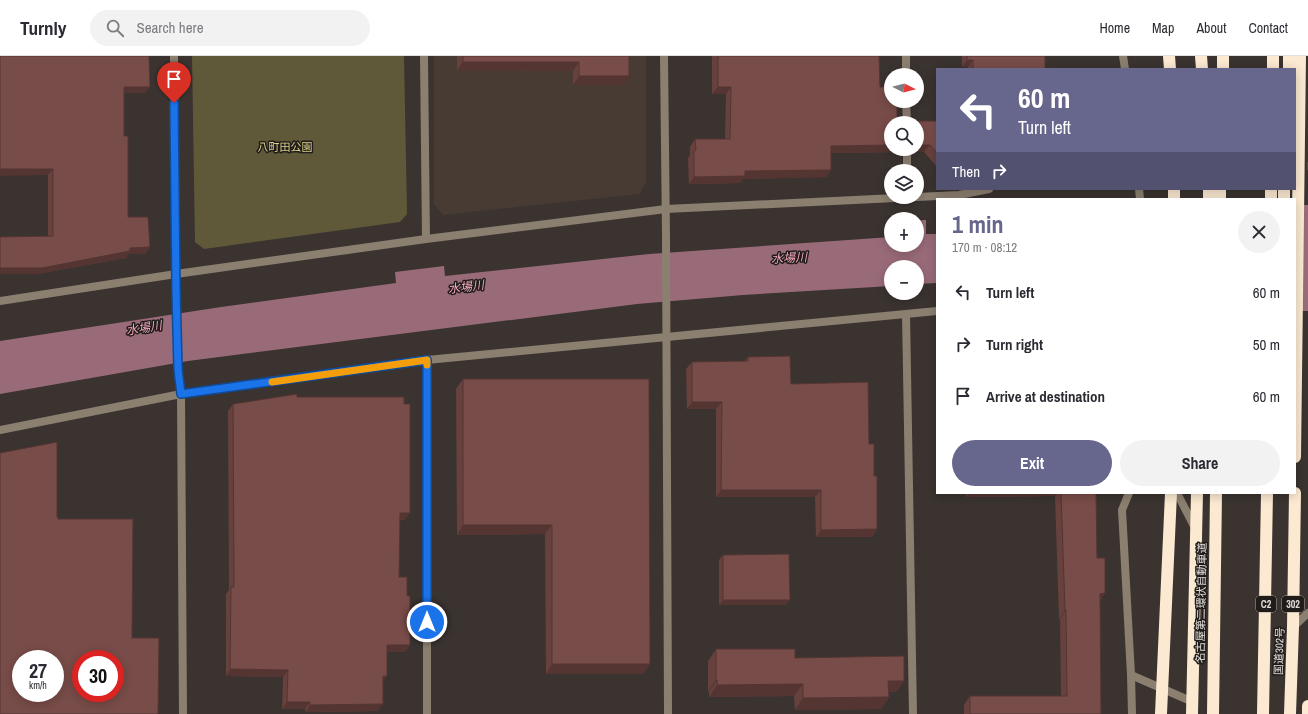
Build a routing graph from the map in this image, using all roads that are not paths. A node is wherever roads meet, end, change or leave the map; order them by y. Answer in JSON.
{"nodes":[{"id":1,"x":174,"y":56,"type":"edge"},
{"id":2,"x":424,"y":56,"type":"edge"},
{"id":3,"x":664,"y":56,"type":"edge"},
{"id":4,"x":906,"y":56,"type":"edge"},
{"id":5,"x":1123,"y":56,"type":"edge"},
{"id":6,"x":1169,"y":56,"type":"edge"},
{"id":7,"x":1201,"y":56,"type":"edge"},
{"id":8,"x":1205,"y":56,"type":"edge"},
{"id":9,"x":1223,"y":56,"type":"edge"},
{"id":10,"x":1273,"y":56,"type":"edge"},
{"id":11,"x":1289,"y":56,"type":"edge"},
{"id":12,"x":1300,"y":56,"type":"edge"},
{"id":13,"x":906,"y":68,"type":"edge"},
{"id":14,"x":1125,"y":68,"type":"edge"},
{"id":15,"x":1170,"y":68,"type":"edge"},
{"id":16,"x":1203,"y":68,"type":"edge"},
{"id":17,"x":1203,"y":68,"type":"edge"},
{"id":18,"x":1222,"y":68,"type":"edge"},
{"id":19,"x":1273,"y":68,"type":"edge"},
{"id":20,"x":1288,"y":68,"type":"edge"},
{"id":21,"x":984,"y":190,"type":"edge"},
{"id":22,"x":924,"y":197,"type":"edge"},
{"id":23,"x":884,"y":198,"type":"edge"},
{"id":24,"x":666,"y":209,"type":"junction"},
{"id":25,"x":426,"y":239,"type":"junction"},
{"id":26,"x":176,"y":274,"type":"junction"},
{"id":27,"x":0,"y":301,"type":"edge"},
{"id":28,"x":936,"y":311,"type":"edge"},
{"id":29,"x":906,"y":314,"type":"junction"},
{"id":30,"x":667,"y":338,"type":"junction"},
{"id":31,"x":427,"y":360,"type":"junction"},
{"id":32,"x":1296,"y":391,"type":"edge"},
{"id":33,"x":181,"y":394,"type":"junction"},
{"id":34,"x":0,"y":430,"type":"edge"},
{"id":35,"x":1129,"y":494,"type":"edge"},
{"id":36,"x":1171,"y":494,"type":"edge"},
{"id":37,"x":1178,"y":494,"type":"edge"},
{"id":38,"x":1197,"y":494,"type":"edge"},
{"id":39,"x":1216,"y":494,"type":"edge"},
{"id":40,"x":1268,"y":494,"type":"edge"},
{"id":41,"x":1273,"y":494,"type":"edge"},
{"id":42,"x":1294,"y":494,"type":"edge"},
{"id":43,"x":1196,"y":530,"type":"junction"},
{"id":44,"x":1266,"y":572,"type":"junction"},
{"id":45,"x":1308,"y":613,"type":"edge"},
{"id":46,"x":1293,"y":627,"type":"junction"},
{"id":47,"x":1131,"y":675,"type":"junction"},
{"id":48,"x":1308,"y":706,"type":"edge"},
{"id":49,"x":1193,"y":708,"type":"edge"},
{"id":50,"x":183,"y":714,"type":"edge"},
{"id":51,"x":427,"y":714,"type":"edge"},
{"id":52,"x":668,"y":714,"type":"edge"},
{"id":53,"x":913,"y":714,"type":"edge"},
{"id":54,"x":1132,"y":714,"type":"edge"},
{"id":55,"x":1161,"y":714,"type":"edge"},
{"id":56,"x":1213,"y":714,"type":"edge"},
{"id":57,"x":1263,"y":714,"type":"edge"},
{"id":58,"x":1290,"y":714,"type":"edge"},
{"id":59,"x":1308,"y":714,"type":"edge"}],
"edges":[{"from":1,"to":26,"type":"street"},
{"from":2,"to":25,"type":"street"},
{"from":3,"to":24,"type":"street"},
{"from":4,"to":13,"type":"street"},
{"from":5,"to":14,"type":"street"},
{"from":6,"to":15,"type":"highway"},
{"from":7,"to":16,"type":"highway"},
{"from":8,"to":17,"type":"highway"},
{"from":9,"to":18,"type":"highway"},
{"from":10,"to":19,"type":"highway"},
{"from":11,"to":20,"type":"highway"},
{"from":12,"to":32,"type":"highway"},
{"from":21,"to":22,"type":"street"},
{"from":23,"to":24,"type":"street"},
{"from":24,"to":25,"type":"street"},
{"from":24,"to":30,"type":"street"},
{"from":25,"to":26,"type":"street"},
{"from":26,"to":27,"type":"street"},
{"from":26,"to":33,"type":"street"},
{"from":28,"to":29,"type":"street"},
{"from":29,"to":30,"type":"street"},
{"from":29,"to":53,"type":"street"},
{"from":30,"to":31,"type":"street"},
{"from":30,"to":52,"type":"street"},
{"from":31,"to":33,"type":"street"},
{"from":31,"to":51,"type":"street"},
{"from":33,"to":34,"type":"street"},
{"from":33,"to":50,"type":"street"},
{"from":35,"to":47,"type":"street"},
{"from":36,"to":55,"type":"highway"},
{"from":37,"to":43,"type":"street"},
{"from":38,"to":43,"type":"highway"},
{"from":39,"to":56,"type":"highway","name":"名古屋第二環状自動車道"},
{"from":40,"to":44,"type":"highway","number":"C2"},
{"from":41,"to":44,"type":"highway"},
{"from":42,"to":46,"type":"highway","name":"国道302号","number":"302"},
{"from":43,"to":49,"type":"highway"},
{"from":44,"to":57,"type":"highway","number":"C2"},
{"from":45,"to":46,"type":"street"},
{"from":46,"to":58,"type":"highway","name":"国道302号","number":"302"},
{"from":47,"to":49,"type":"street"},
{"from":47,"to":54,"type":"street"},
{"from":48,"to":59,"type":"highway"}]}
